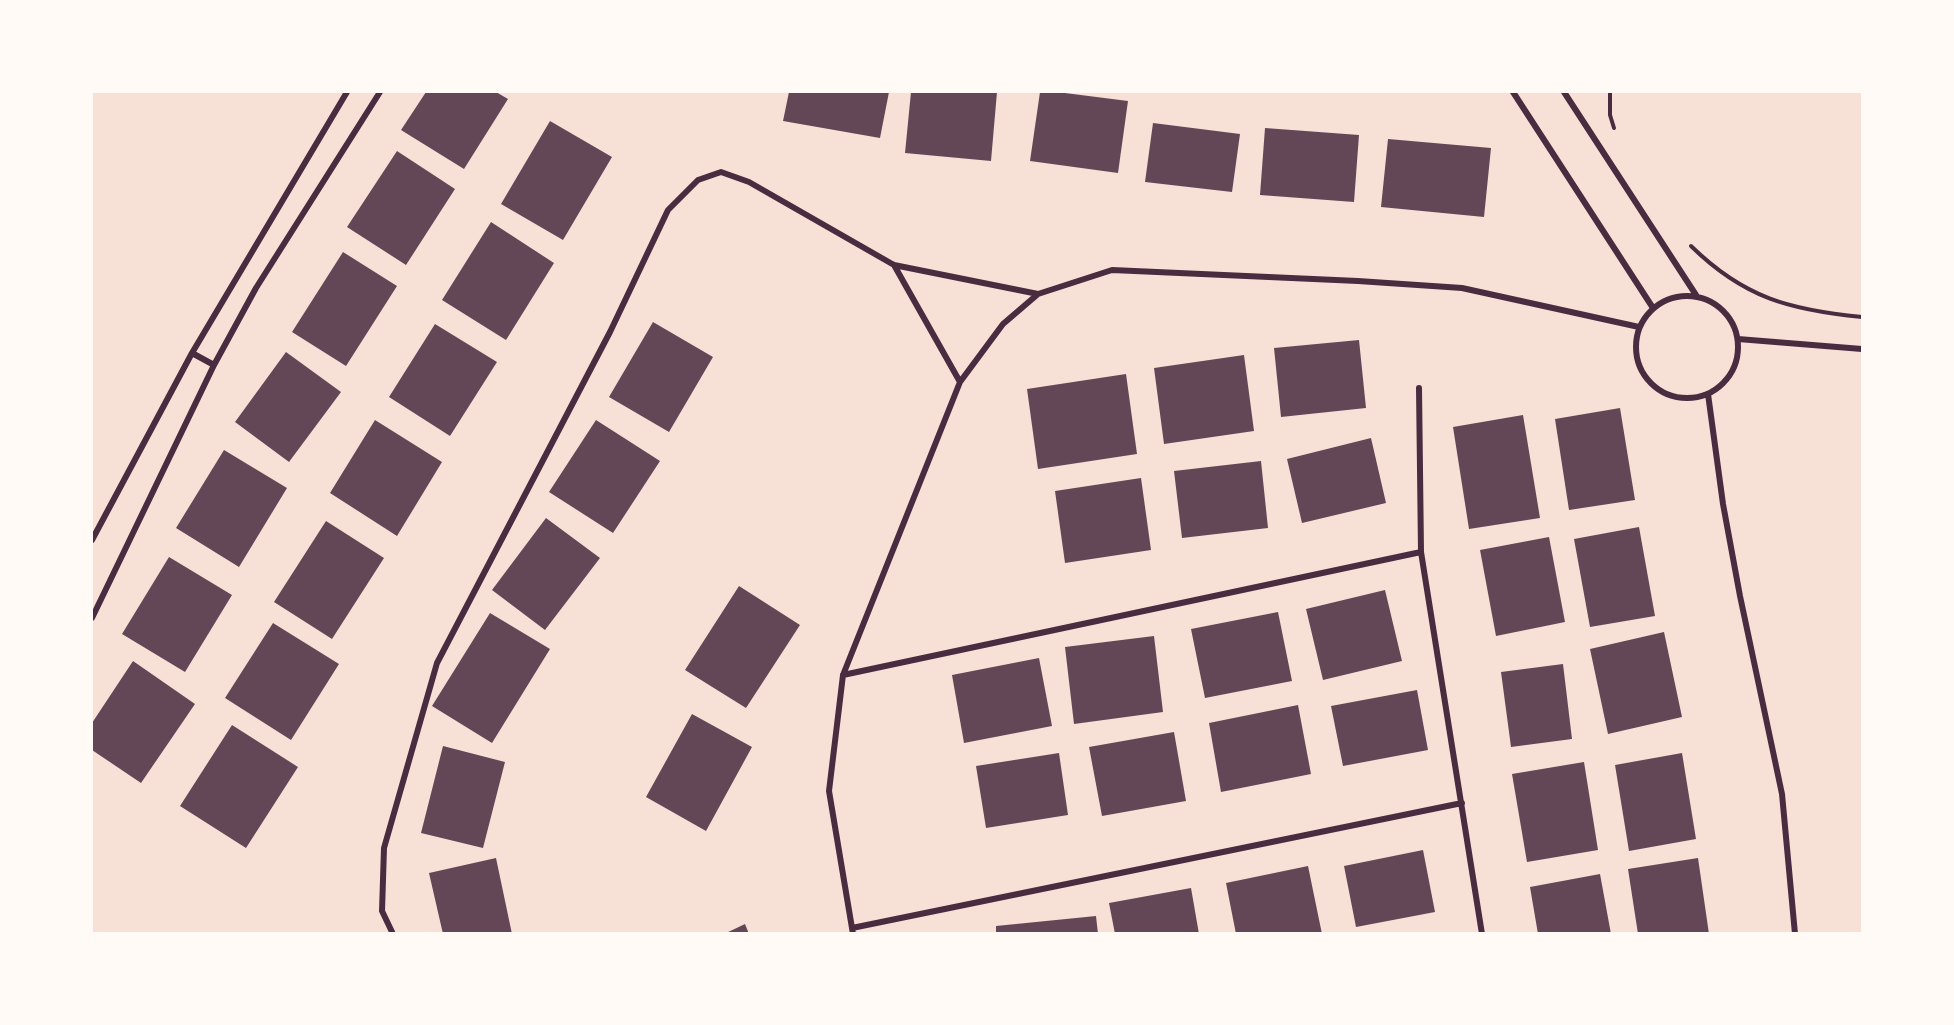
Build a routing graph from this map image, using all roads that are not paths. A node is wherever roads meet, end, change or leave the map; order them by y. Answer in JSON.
{"nodes":[{"id":1,"x":347,"y":92,"type":"edge"},
{"id":2,"x":380,"y":92,"type":"edge"},
{"id":3,"x":1513,"y":92,"type":"edge"},
{"id":4,"x":1564,"y":92,"type":"edge"},
{"id":5,"x":894,"y":265,"type":"junction"},
{"id":6,"x":1038,"y":294,"type":"junction"},
{"id":7,"x":1696,"y":296,"type":"junction"},
{"id":8,"x":1653,"y":308,"type":"junction"},
{"id":9,"x":1639,"y":327,"type":"junction"},
{"id":10,"x":1738,"y":339,"type":"junction"},
{"id":11,"x":1863,"y":349,"type":"edge"},
{"id":12,"x":192,"y":353,"type":"junction"},
{"id":13,"x":214,"y":365,"type":"junction"},
{"id":14,"x":960,"y":382,"type":"junction"},
{"id":15,"x":1419,"y":388,"type":"dead end"},
{"id":16,"x":1708,"y":394,"type":"junction"},
{"id":17,"x":92,"y":540,"type":"edge"},
{"id":18,"x":1421,"y":552,"type":"junction"},
{"id":19,"x":92,"y":618,"type":"edge"},
{"id":20,"x":843,"y":675,"type":"junction"},
{"id":21,"x":1462,"y":803,"type":"junction"},
{"id":22,"x":853,"y":931,"type":"edge"},
{"id":23,"x":393,"y":933,"type":"edge"},
{"id":24,"x":1482,"y":933,"type":"edge"},
{"id":25,"x":1795,"y":933,"type":"edge"}],
"edges":[{"from":1,"to":12,"type":"street"},
{"from":2,"to":13,"type":"street"},
{"from":3,"to":8,"type":"street"},
{"from":4,"to":7,"type":"street"},
{"from":5,"to":6,"type":"street"},
{"from":5,"to":14,"type":"street"},
{"from":5,"to":23,"type":"street"},
{"from":6,"to":9,"type":"street"},
{"from":6,"to":14,"type":"street"},
{"from":7,"to":8,"type":"street"},
{"from":7,"to":10,"type":"street"},
{"from":8,"to":9,"type":"street"},
{"from":9,"to":16,"type":"street"},
{"from":10,"to":11,"type":"street"},
{"from":10,"to":16,"type":"street"},
{"from":12,"to":13,"type":"street"},
{"from":12,"to":17,"type":"street"},
{"from":13,"to":19,"type":"street"},
{"from":14,"to":20,"type":"street"},
{"from":15,"to":18,"type":"street"},
{"from":16,"to":25,"type":"street"},
{"from":18,"to":20,"type":"street"},
{"from":18,"to":21,"type":"street"},
{"from":20,"to":22,"type":"street"},
{"from":21,"to":22,"type":"street"},
{"from":21,"to":24,"type":"street"}]}
